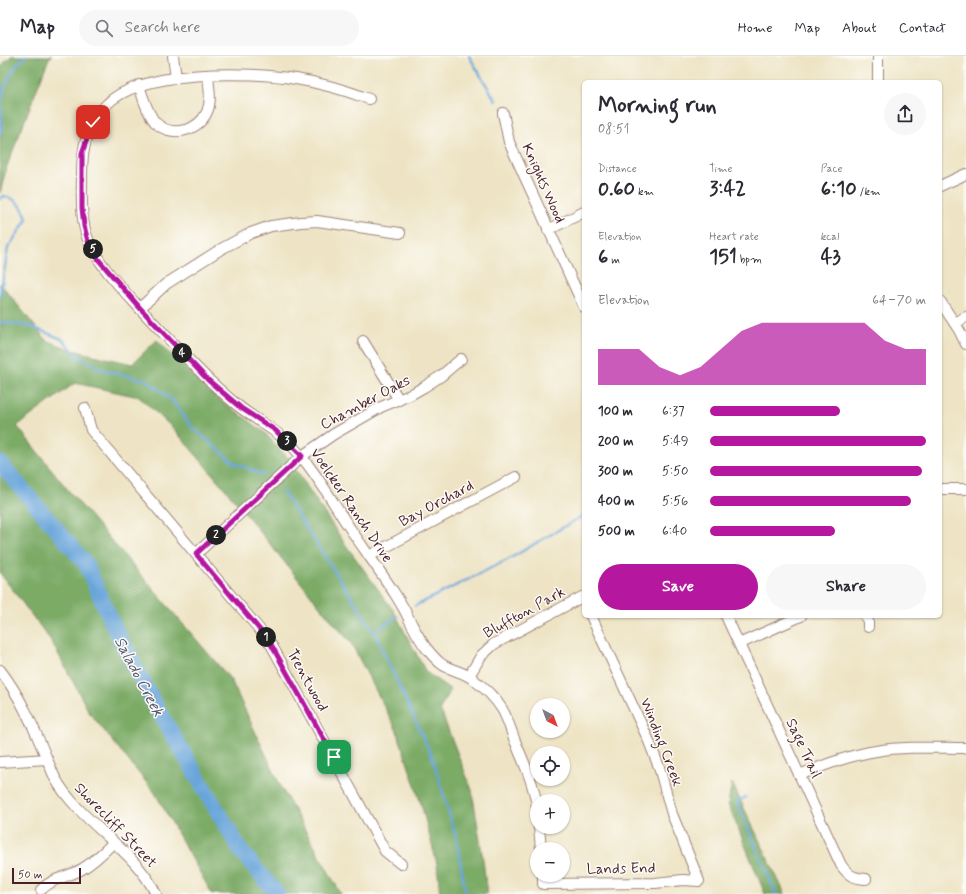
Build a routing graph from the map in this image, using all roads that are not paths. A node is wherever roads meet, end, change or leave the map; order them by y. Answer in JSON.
{"nodes":[{"id":1,"x":173,"y":56,"type":"edge"},
{"id":2,"x":878,"y":56,"type":"edge"},
{"id":3,"x":208,"y":76,"type":"junction"},
{"id":4,"x":176,"y":78,"type":"junction"},
{"id":5,"x":878,"y":80,"type":"edge"},
{"id":6,"x":139,"y":86,"type":"junction"},
{"id":7,"x":369,"y":99,"type":"dead end"},
{"id":8,"x":503,"y":113,"type":"dead end"},
{"id":9,"x":966,"y":174,"type":"edge"},
{"id":10,"x":942,"y":185,"type":"edge"},
{"id":11,"x":582,"y":213,"type":"edge"},
{"id":12,"x":548,"y":230,"type":"junction"},
{"id":13,"x":400,"y":233,"type":"dead end"},
{"id":14,"x":582,"y":303,"type":"edge"},
{"id":15,"x":942,"y":304,"type":"edge"},
{"id":16,"x":140,"y":308,"type":"junction"},
{"id":17,"x":966,"y":317,"type":"edge"},
{"id":18,"x":955,"y":323,"type":"junction"},
{"id":19,"x":364,"y":341,"type":"dead end"},
{"id":20,"x":966,"y":344,"type":"edge"},
{"id":21,"x":461,"y":359,"type":"dead end"},
{"id":22,"x":399,"y":400,"type":"junction"},
{"id":23,"x":85,"y":408,"type":"dead end"},
{"id":24,"x":302,"y":456,"type":"junction"},
{"id":25,"x":516,"y":477,"type":"dead end"},
{"id":26,"x":942,"y":489,"type":"edge"},
{"id":27,"x":966,"y":489,"type":"edge"},
{"id":28,"x":196,"y":554,"type":"junction"},
{"id":29,"x":369,"y":556,"type":"junction"},
{"id":30,"x":582,"y":600,"type":"edge"},
{"id":31,"x":592,"y":618,"type":"edge"},
{"id":32,"x":727,"y":618,"type":"edge"},
{"id":33,"x":797,"y":618,"type":"edge"},
{"id":34,"x":866,"y":618,"type":"edge"},
{"id":35,"x":868,"y":627,"type":"dead end"},
{"id":36,"x":739,"y":644,"type":"junction"},
{"id":37,"x":0,"y":670,"type":"edge"},
{"id":38,"x":469,"y":676,"type":"junction"},
{"id":39,"x":966,"y":748,"type":"edge"},
{"id":40,"x":47,"y":760,"type":"junction"},
{"id":41,"x":0,"y":762,"type":"edge"},
{"id":42,"x":800,"y":775,"type":"junction"},
{"id":43,"x":534,"y":794,"type":"edge"},
{"id":44,"x":113,"y":843,"type":"junction"},
{"id":45,"x":401,"y":864,"type":"dead end"},
{"id":46,"x":866,"y":879,"type":"dead end"},
{"id":47,"x":570,"y":880,"type":"edge"},
{"id":48,"x":699,"y":881,"type":"joint"},
{"id":49,"x":41,"y":890,"type":"dead end"},
{"id":50,"x":156,"y":894,"type":"edge"}],
"edges":[{"from":1,"to":4,"type":"street"},
{"from":2,"to":5,"type":"street"},
{"from":3,"to":4,"type":"street","name":"Voelcker Ranch Drive"},
{"from":3,"to":6,"type":"street"},
{"from":3,"to":7,"type":"street","name":"Voelcker Ranch Drive"},
{"from":4,"to":6,"type":"street","name":"Voelcker Ranch Drive"},
{"from":6,"to":16,"type":"street","name":"Voelcker Ranch Drive"},
{"from":8,"to":12,"type":"street","name":"Knights Wood"},
{"from":9,"to":10,"type":"street"},
{"from":11,"to":12,"type":"street"},
{"from":12,"to":14,"type":"street","name":"Knights Wood"},
{"from":13,"to":16,"type":"street"},
{"from":15,"to":18,"type":"street"},
{"from":16,"to":24,"type":"street","name":"Voelcker Ranch Drive"},
{"from":17,"to":18,"type":"street"},
{"from":18,"to":20,"type":"street"},
{"from":19,"to":22,"type":"street"},
{"from":21,"to":22,"type":"street","name":"Chamber Oaks"},
{"from":22,"to":24,"type":"street","name":"Chamber Oaks"},
{"from":23,"to":28,"type":"street","name":"Trentwood"},
{"from":24,"to":28,"type":"street","name":"Chamber Oaks"},
{"from":24,"to":29,"type":"street","name":"Voelcker Ranch Drive"},
{"from":25,"to":29,"type":"street","name":"Bay Orchard"},
{"from":26,"to":27,"type":"street"},
{"from":28,"to":45,"type":"street","name":"Trentwood"},
{"from":29,"to":38,"type":"street","name":"Voelcker Ranch Drive"},
{"from":30,"to":38,"type":"street","name":"Bluffton Park"},
{"from":31,"to":48,"type":"street","name":"Winding Creek"},
{"from":32,"to":36,"type":"street","name":"Sage Trail"},
{"from":33,"to":36,"type":"street"},
{"from":34,"to":35,"type":"street"},
{"from":36,"to":42,"type":"street","name":"Sage Trail"},
{"from":37,"to":40,"type":"street","name":"Shorecliff Street"},
{"from":38,"to":43,"type":"street","name":"Voelcker Ranch Drive"},
{"from":39,"to":42,"type":"street"},
{"from":40,"to":41,"type":"street"},
{"from":40,"to":44,"type":"street","name":"Shorecliff Street"},
{"from":42,"to":46,"type":"street","name":"Sage Trail"},
{"from":44,"to":49,"type":"street"},
{"from":44,"to":50,"type":"street","name":"Shorecliff Street"},
{"from":47,"to":48,"type":"street","name":"Lands End"}]}
